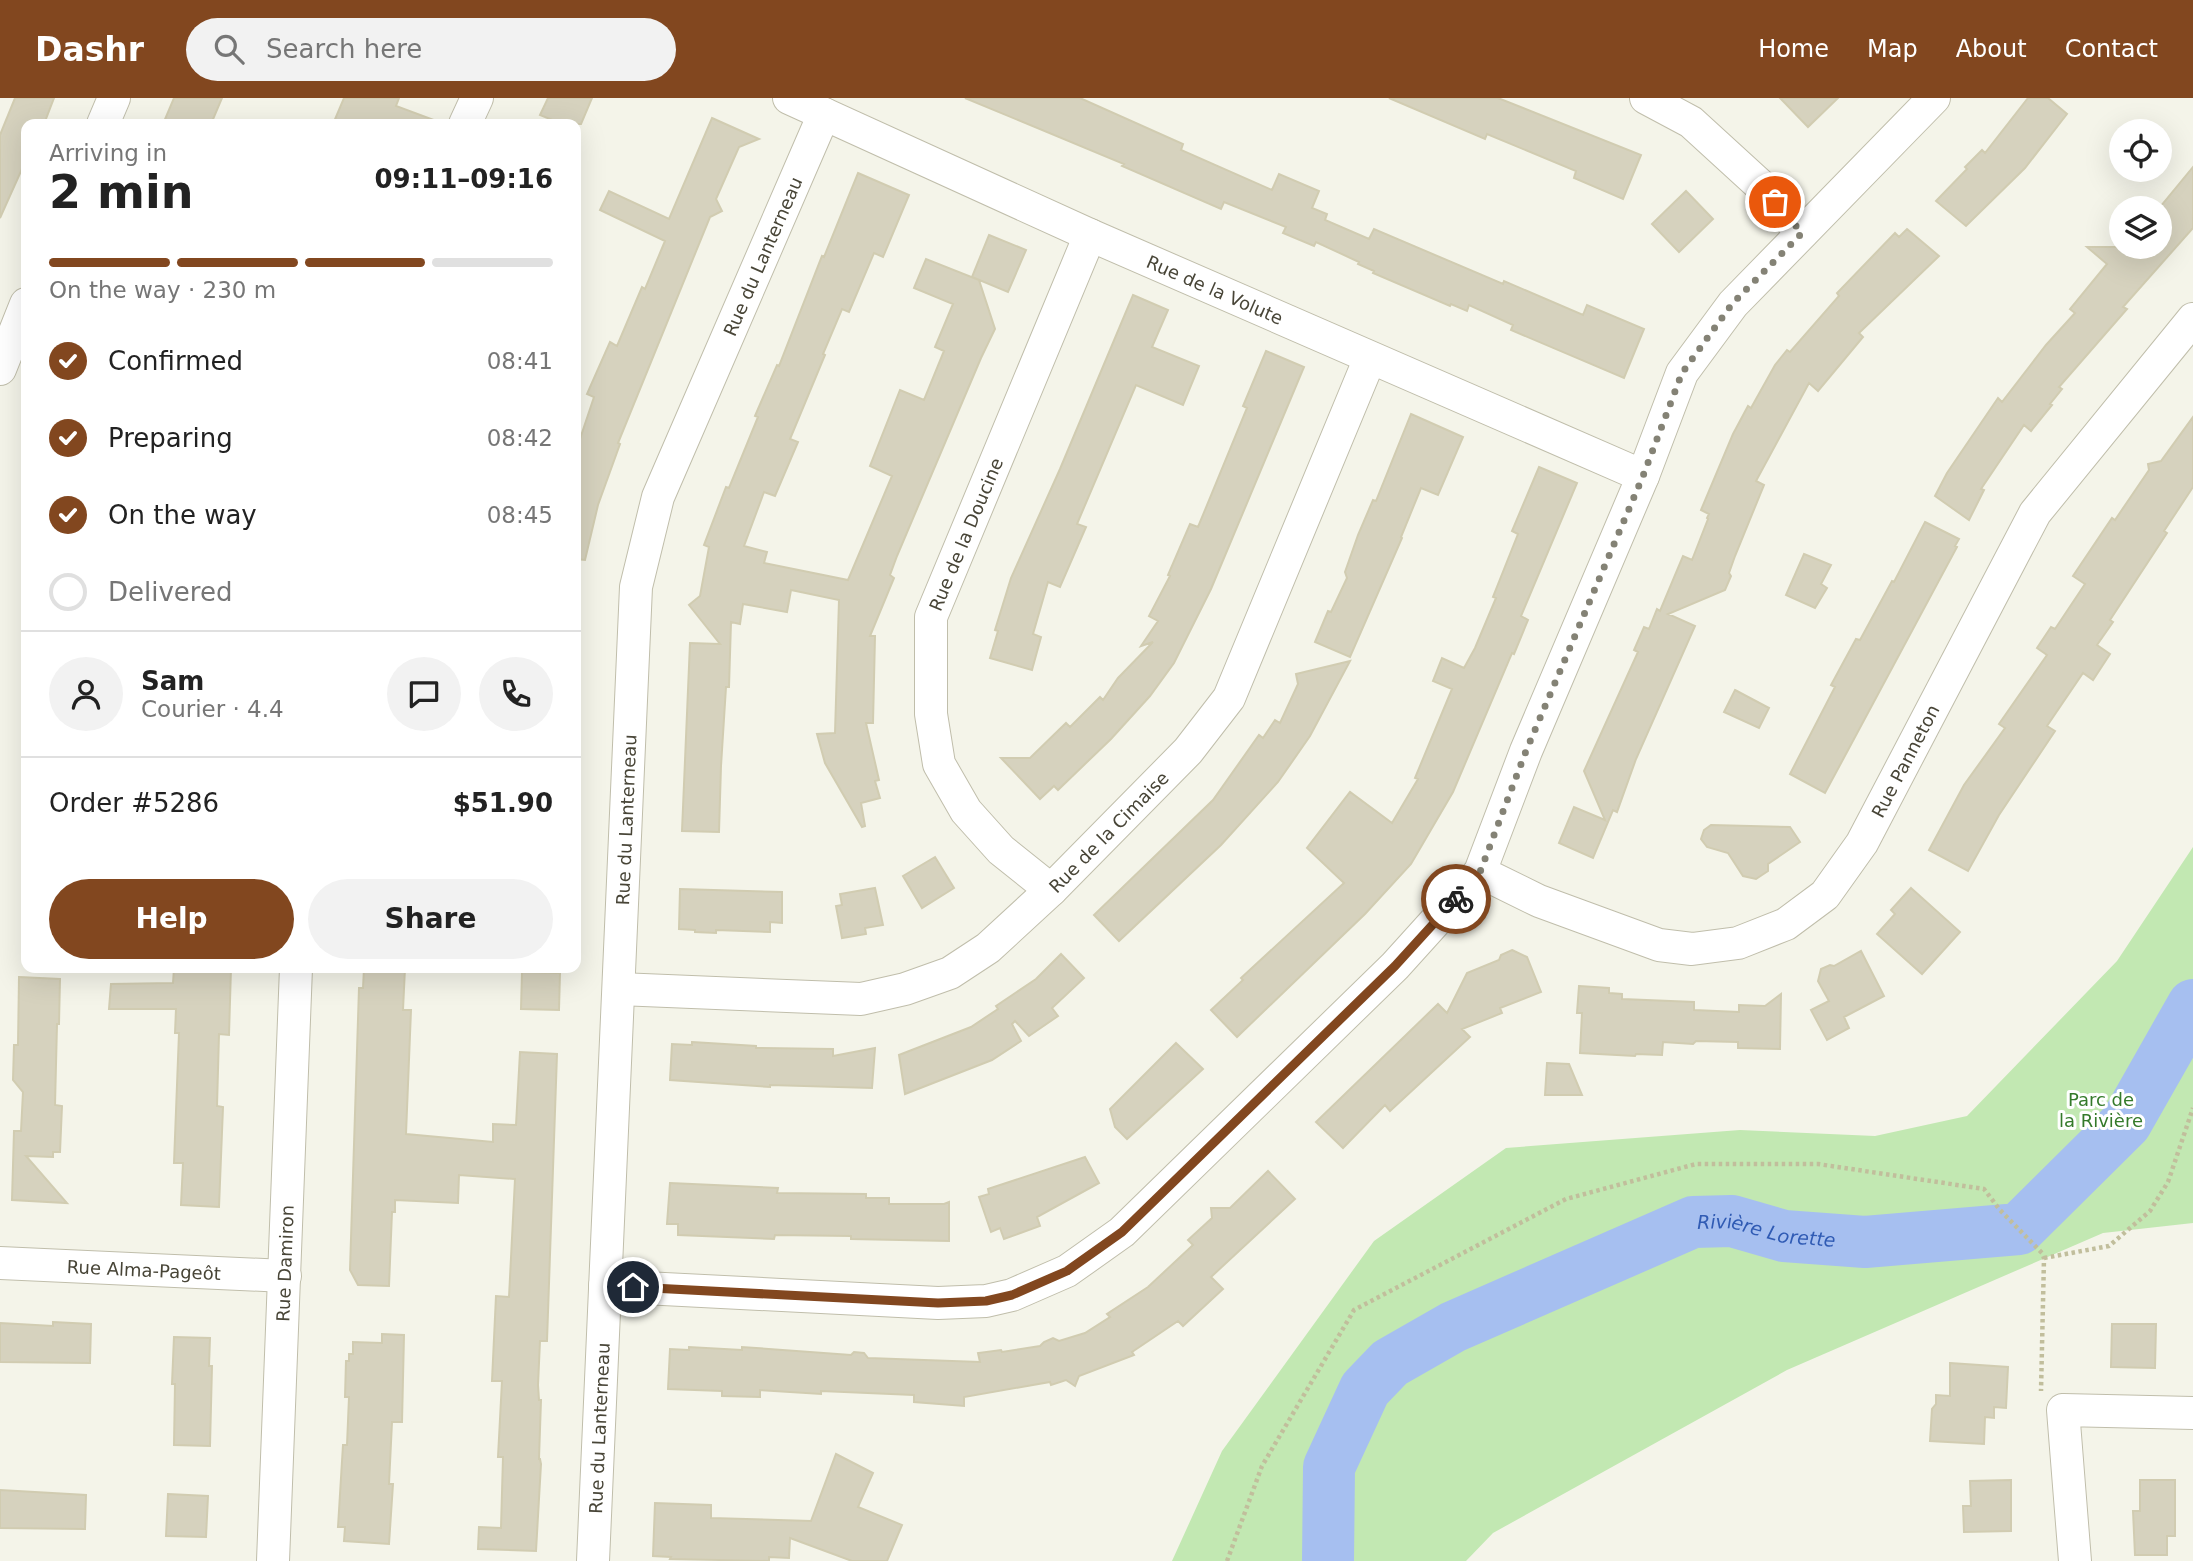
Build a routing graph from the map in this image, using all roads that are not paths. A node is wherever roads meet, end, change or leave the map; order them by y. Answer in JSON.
{"nodes":[{"id":1,"x":114,"y":98,"type":"edge"},
{"id":2,"x":477,"y":98,"type":"edge"},
{"id":3,"x":789,"y":98,"type":"edge"},
{"id":4,"x":1646,"y":98,"type":"edge"},
{"id":5,"x":1934,"y":98,"type":"edge"},
{"id":6,"x":824,"y":114,"type":"junction"},
{"id":7,"x":105,"y":119,"type":"edge"},
{"id":8,"x":467,"y":119,"type":"edge"},
{"id":9,"x":1802,"y":233,"type":"junction"},
{"id":10,"x":1090,"y":235,"type":"junction"},
{"id":11,"x":21,"y":316,"type":"edge"},
{"id":12,"x":2193,"y":319,"type":"edge"},
{"id":13,"x":1370,"y":358,"type":"junction"},
{"id":14,"x":0,"y":369,"type":"edge"},
{"id":15,"x":1643,"y":476,"type":"junction"},
{"id":16,"x":1480,"y":872,"type":"junction"},
{"id":17,"x":1051,"y":890,"type":"junction"},
{"id":18,"x":296,"y":973,"type":"edge"},
{"id":19,"x":619,"y":989,"type":"junction"},
{"id":20,"x":0,"y":1263,"type":"edge"},
{"id":21,"x":285,"y":1276,"type":"junction"},
{"id":22,"x":606,"y":1286,"type":"junction"},
{"id":23,"x":2193,"y":1413,"type":"edge"},
{"id":24,"x":273,"y":1561,"type":"edge"},
{"id":25,"x":593,"y":1561,"type":"edge"},
{"id":26,"x":2075,"y":1561,"type":"edge"}],
"edges":[{"from":1,"to":7,"type":"street"},
{"from":2,"to":8,"type":"street"},
{"from":3,"to":6,"type":"street","name":"Rue de la Volute"},
{"from":4,"to":9,"type":"street"},
{"from":5,"to":9,"type":"street"},
{"from":6,"to":10,"type":"street","name":"Rue de la Volute"},
{"from":6,"to":19,"type":"street","name":"Rue du Lanterneau"},
{"from":9,"to":15,"type":"street"},
{"from":10,"to":13,"type":"street","name":"Rue de la Volute"},
{"from":10,"to":17,"type":"street","name":"Rue de la Doucine"},
{"from":11,"to":14,"type":"street"},
{"from":12,"to":16,"type":"street","name":"Rue Panneton"},
{"from":13,"to":15,"type":"street","name":"Rue de la Volute"},
{"from":13,"to":17,"type":"street","name":"Rue de la Cimaise"},
{"from":15,"to":16,"type":"street"},
{"from":16,"to":22,"type":"street"},
{"from":17,"to":19,"type":"street","name":"Rue de la Cimaise"},
{"from":18,"to":21,"type":"street","name":"Rue Damiron"},
{"from":19,"to":22,"type":"street","name":"Rue du Lanterneau"},
{"from":20,"to":21,"type":"street","name":"Rue Alma-Pageôt"},
{"from":21,"to":24,"type":"street","name":"Rue Damiron"},
{"from":22,"to":25,"type":"street","name":"Rue du Lanterneau"},
{"from":23,"to":26,"type":"street"}]}
